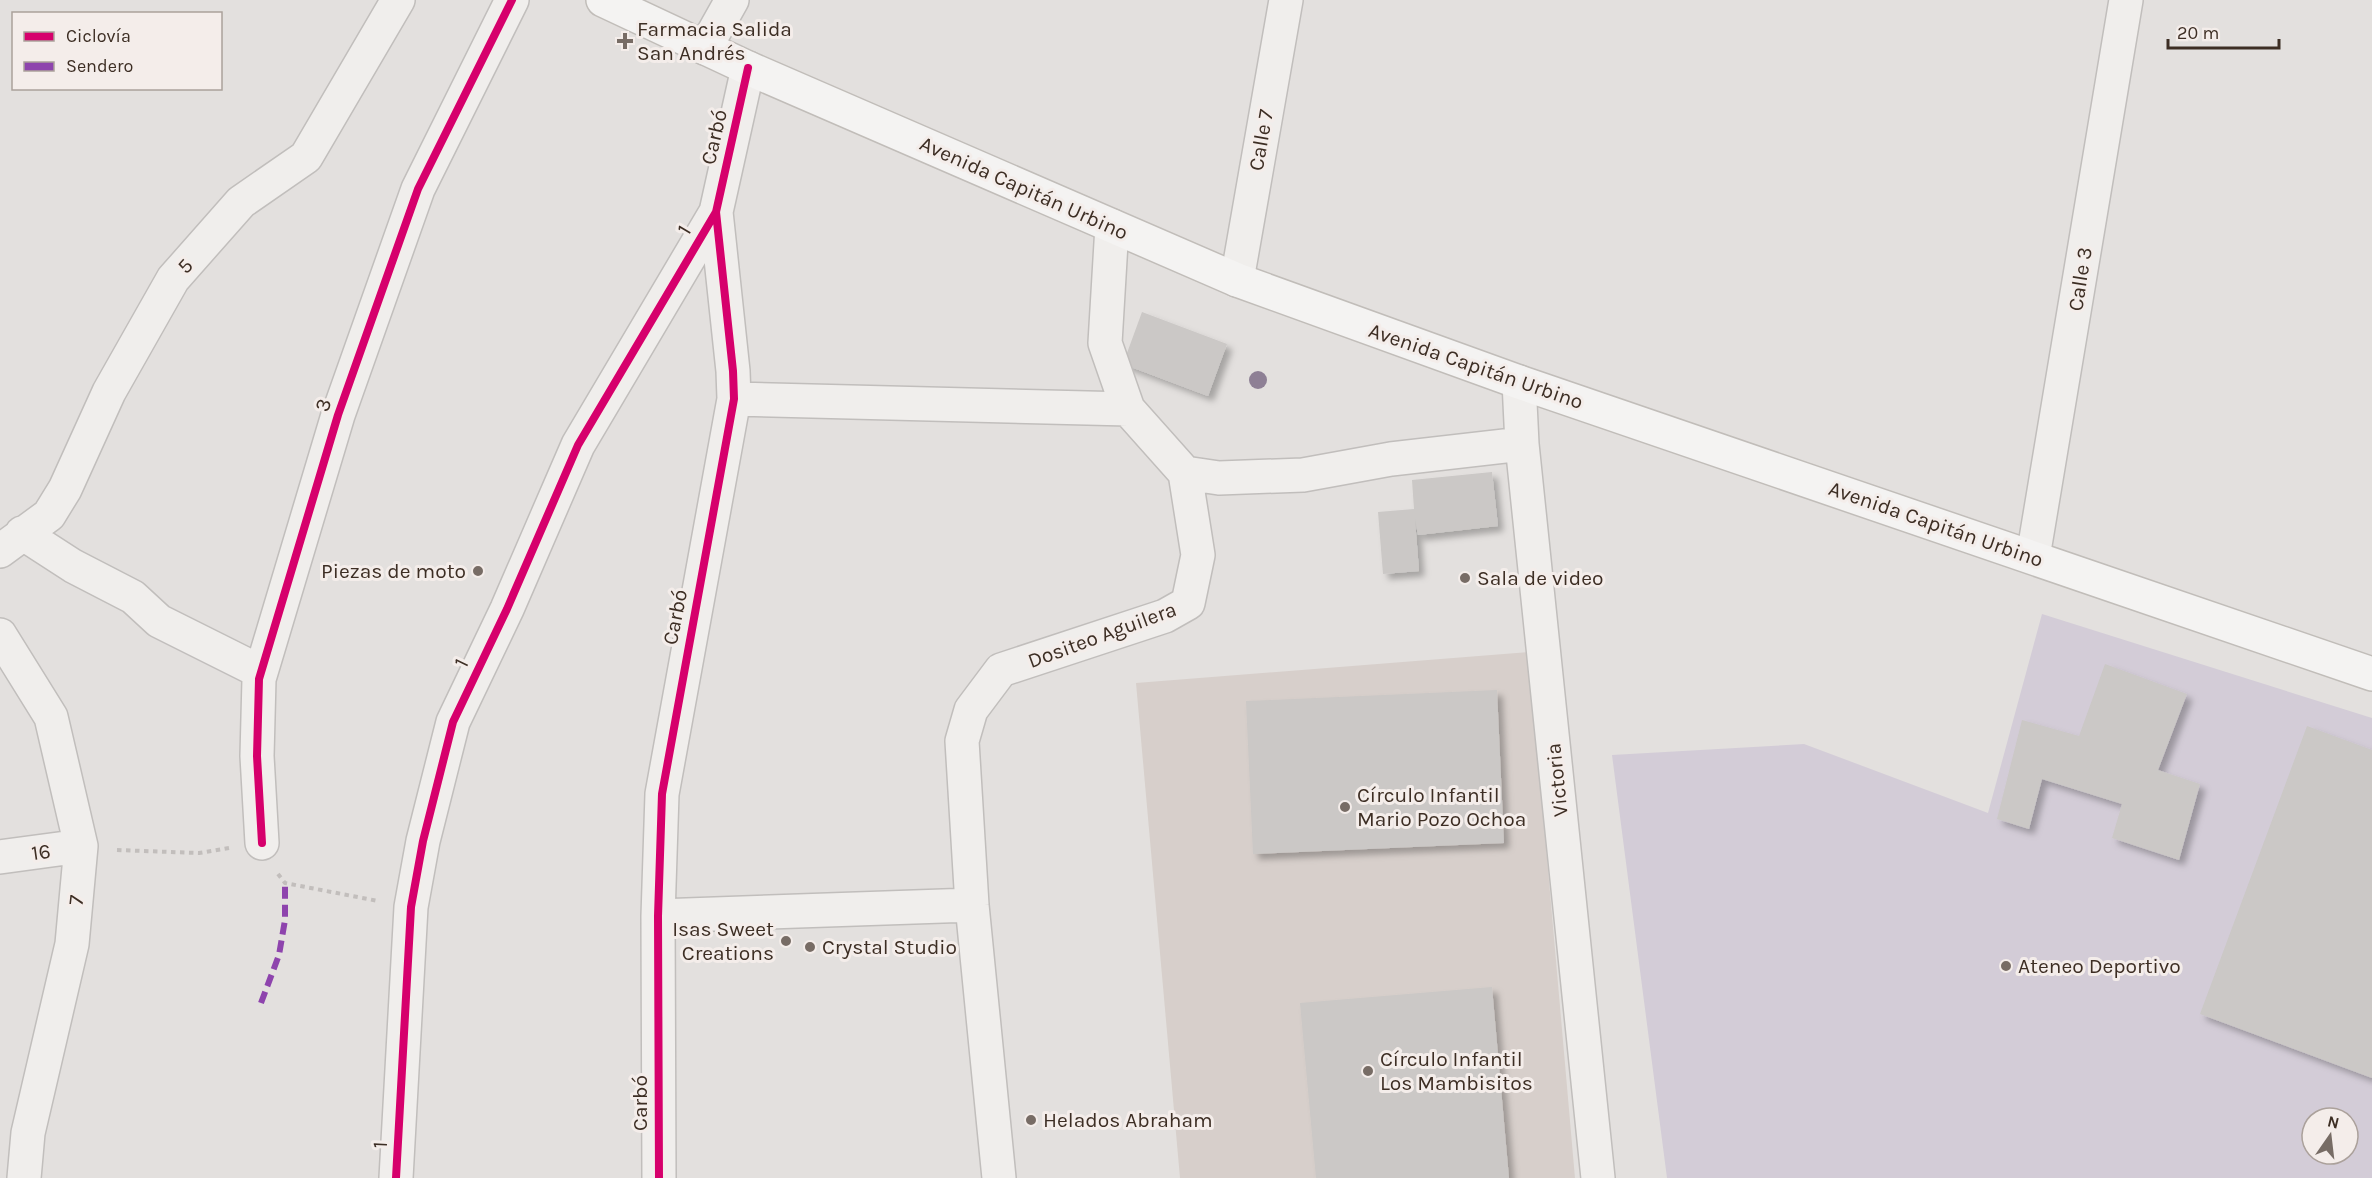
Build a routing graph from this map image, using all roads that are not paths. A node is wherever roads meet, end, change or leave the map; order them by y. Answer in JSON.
{"nodes":[{"id":1,"x":398,"y":0,"type":"edge"},
{"id":2,"x":512,"y":0,"type":"edge"},
{"id":3,"x":603,"y":0,"type":"edge"},
{"id":4,"x":732,"y":0,"type":"edge"},
{"id":5,"x":1286,"y":0,"type":"edge"},
{"id":6,"x":2126,"y":0,"type":"edge"},
{"id":7,"x":705,"y":48,"type":"junction"},
{"id":8,"x":748,"y":68,"type":"junction"},
{"id":9,"x":716,"y":212,"type":"junction"},
{"id":10,"x":1112,"y":226,"type":"junction"},
{"id":11,"x":1237,"y":280,"type":"junction"},
{"id":12,"x":1520,"y":382,"type":"junction"},
{"id":13,"x":734,"y":399,"type":"junction"},
{"id":14,"x":1128,"y":409,"type":"junction"},
{"id":15,"x":1522,"y":444,"type":"junction"},
{"id":16,"x":1185,"y":473,"type":"junction"},
{"id":17,"x":11,"y":542,"type":"edge"},
{"id":18,"x":2033,"y":557,"type":"junction"},
{"id":19,"x":0,"y":635,"type":"edge"},
{"id":20,"x":261,"y":672,"type":"junction"},
{"id":21,"x":2372,"y":674,"type":"edge"},
{"id":22,"x":262,"y":843,"type":"dead end"},
{"id":23,"x":81,"y":846,"type":"junction"},
{"id":24,"x":0,"y":858,"type":"edge"},
{"id":25,"x":972,"y":904,"type":"junction"},
{"id":26,"x":658,"y":916,"type":"junction"},
{"id":27,"x":14,"y":1129,"type":"edge"},
{"id":28,"x":24,"y":1178,"type":"edge"},
{"id":29,"x":396,"y":1178,"type":"edge"},
{"id":30,"x":659,"y":1178,"type":"edge"},
{"id":31,"x":999,"y":1178,"type":"edge"},
{"id":32,"x":1598,"y":1178,"type":"edge"}],
"edges":[{"from":1,"to":17,"type":"street","name":"5"},
{"from":2,"to":20,"type":"street","name":"3"},
{"from":3,"to":7,"type":"main road","name":"Avenida Capitán Urbino"},
{"from":4,"to":7,"type":"street"},
{"from":5,"to":11,"type":"street","name":"Calle 7"},
{"from":6,"to":18,"type":"street","name":"Calle 3"},
{"from":7,"to":8,"type":"main road","name":"Avenida Capitán Urbino"},
{"from":8,"to":9,"type":"street","name":"Carbó"},
{"from":8,"to":10,"type":"main road","name":"Avenida Capitán Urbino"},
{"from":9,"to":13,"type":"street","name":"Carbó"},
{"from":9,"to":29,"type":"street","name":"1"},
{"from":10,"to":11,"type":"main road","name":"Avenida Capitán Urbino"},
{"from":10,"to":14,"type":"street"},
{"from":11,"to":12,"type":"main road","name":"Avenida Capitán Urbino"},
{"from":12,"to":15,"type":"street","name":"Victoria"},
{"from":12,"to":18,"type":"main road","name":"Avenida Capitán Urbino"},
{"from":13,"to":14,"type":"street"},
{"from":13,"to":26,"type":"street","name":"Carbó"},
{"from":14,"to":16,"type":"street"},
{"from":15,"to":16,"type":"street"},
{"from":15,"to":32,"type":"street","name":"Victoria"},
{"from":16,"to":25,"type":"street","name":"Dositeo Aguilera"},
{"from":17,"to":20,"type":"street"},
{"from":18,"to":21,"type":"main road","name":"Avenida Capitán Urbino"},
{"from":19,"to":23,"type":"street","name":"7"},
{"from":20,"to":22,"type":"street","name":"3"},
{"from":23,"to":24,"type":"street","name":"16"},
{"from":23,"to":27,"type":"street","name":"7"},
{"from":25,"to":26,"type":"street"},
{"from":25,"to":31,"type":"street","name":"Dositeo Aguilera"},
{"from":26,"to":30,"type":"street","name":"Carbó"},
{"from":27,"to":28,"type":"street","name":"7"}]}
